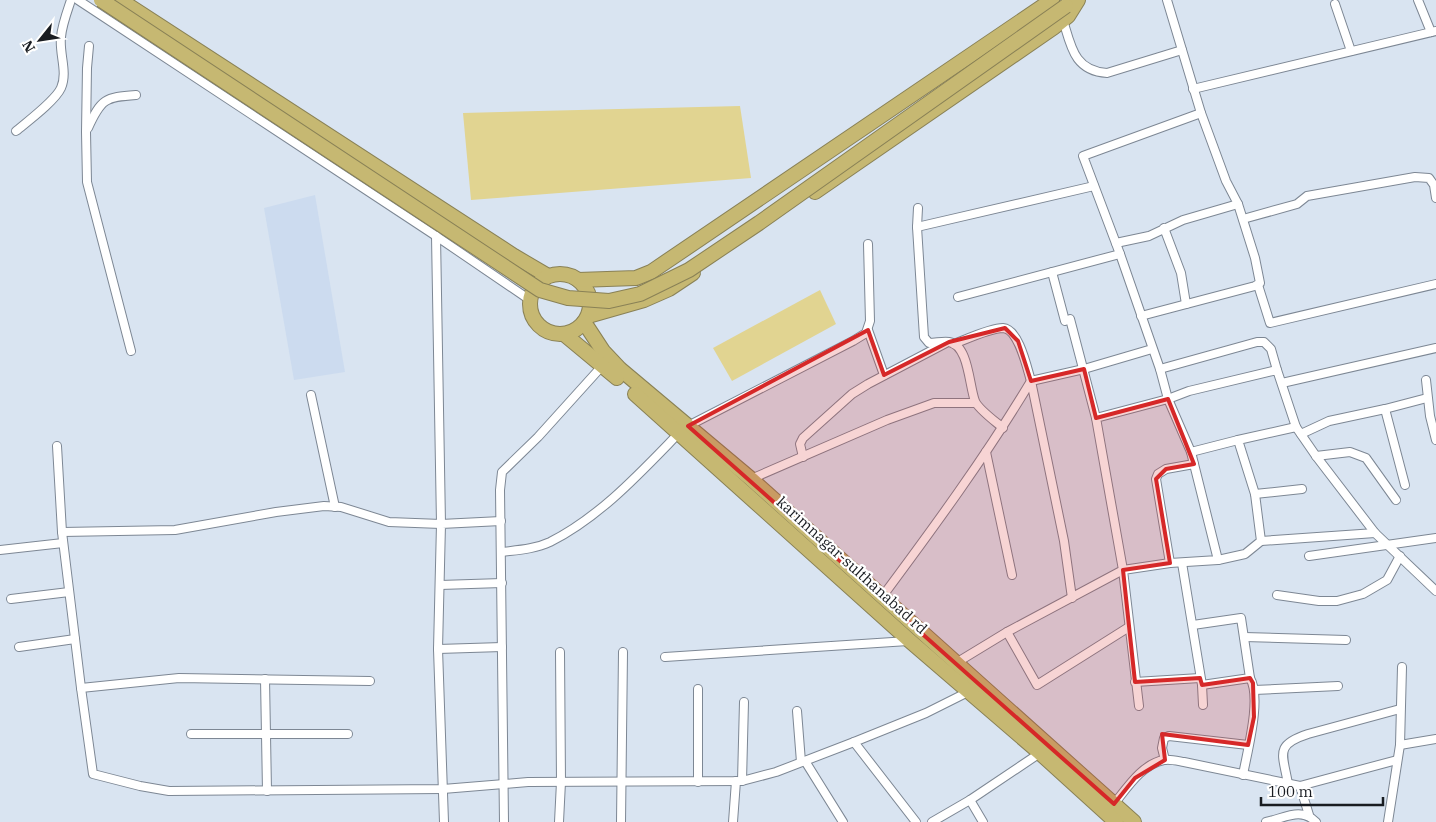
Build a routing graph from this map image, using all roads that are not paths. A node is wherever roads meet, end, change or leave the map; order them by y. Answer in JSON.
{"nodes":[{"id":1,"x":72,"y":0,"type":"edge"},
{"id":2,"x":78,"y":0,"type":"edge"},
{"id":3,"x":101,"y":0,"type":"edge"},
{"id":4,"x":120,"y":0,"type":"edge"},
{"id":5,"x":1052,"y":0,"type":"edge"},
{"id":6,"x":1167,"y":0,"type":"edge"},
{"id":7,"x":1418,"y":0,"type":"edge"},
{"id":8,"x":1335,"y":1,"type":"edge"},
{"id":9,"x":1073,"y":2,"type":"edge"},
{"id":10,"x":1063,"y":20,"type":"junction"},
{"id":11,"x":1433,"y":32,"type":"edge"},
{"id":12,"x":90,"y":46,"type":"dead end"},
{"id":13,"x":1182,"y":50,"type":"junction"},
{"id":14,"x":1351,"y":51,"type":"junction"},
{"id":15,"x":1193,"y":89,"type":"junction"},
{"id":16,"x":136,"y":95,"type":"dead end"},
{"id":17,"x":1201,"y":113,"type":"junction"},
{"id":18,"x":16,"y":131,"type":"dead end"},
{"id":19,"x":86,"y":132,"type":"junction"},
{"id":20,"x":1435,"y":184,"type":"edge"},
{"id":21,"x":1094,"y":186,"type":"junction"},
{"id":22,"x":1436,"y":198,"type":"edge"},
{"id":23,"x":1238,"y":204,"type":"junction"},
{"id":24,"x":918,"y":208,"type":"dead end"},
{"id":25,"x":1243,"y":219,"type":"junction"},
{"id":26,"x":916,"y":226,"type":"junction"},
{"id":27,"x":1164,"y":228,"type":"junction"},
{"id":28,"x":436,"y":236,"type":"junction"},
{"id":29,"x":1116,"y":243,"type":"junction"},
{"id":30,"x":868,"y":244,"type":"dead end"},
{"id":31,"x":1120,"y":254,"type":"junction"},
{"id":32,"x":1052,"y":272,"type":"junction"},
{"id":33,"x":548,"y":276,"type":"junction"},
{"id":34,"x":578,"y":280,"type":"junction"},
{"id":35,"x":1436,"y":284,"type":"edge"},
{"id":36,"x":1258,"y":285,"type":"junction"},
{"id":37,"x":958,"y":296,"type":"dead end"},
{"id":38,"x":530,"y":300,"type":"junction"},
{"id":39,"x":1186,"y":304,"type":"junction"},
{"id":40,"x":1141,"y":316,"type":"junction"},
{"id":41,"x":586,"y":319,"type":"junction"},
{"id":42,"x":868,"y":330,"type":"junction"},
{"id":43,"x":564,"y":334,"type":"junction"},
{"id":44,"x":952,"y":343,"type":"junction"},
{"id":45,"x":1436,"y":348,"type":"edge"},
{"id":46,"x":1152,"y":349,"type":"junction"},
{"id":47,"x":131,"y":351,"type":"dead end"},
{"id":48,"x":603,"y":365,"type":"junction"},
{"id":49,"x":1084,"y":369,"type":"junction"},
{"id":50,"x":1160,"y":369,"type":"junction"},
{"id":51,"x":1276,"y":370,"type":"junction"},
{"id":52,"x":884,"y":376,"type":"junction"},
{"id":53,"x":1426,"y":380,"type":"dead end"},
{"id":54,"x":1032,"y":381,"type":"junction"},
{"id":55,"x":1282,"y":382,"type":"junction"},
{"id":56,"x":311,"y":395,"type":"dead end"},
{"id":57,"x":1427,"y":398,"type":"junction"},
{"id":58,"x":1168,"y":399,"type":"junction"},
{"id":59,"x":975,"y":403,"type":"junction"},
{"id":60,"x":1385,"y":409,"type":"junction"},
{"id":61,"x":1096,"y":418,"type":"junction"},
{"id":62,"x":1003,"y":428,"type":"junction"},
{"id":63,"x":684,"y":430,"type":"junction"},
{"id":64,"x":1299,"y":431,"type":"junction"},
{"id":65,"x":1238,"y":440,"type":"junction"},
{"id":66,"x":1436,"y":440,"type":"edge"},
{"id":67,"x":57,"y":446,"type":"dead end"},
{"id":68,"x":986,"y":452,"type":"junction"},
{"id":69,"x":1191,"y":452,"type":"junction"},
{"id":70,"x":1316,"y":456,"type":"junction"},
{"id":71,"x":803,"y":457,"type":"junction"},
{"id":72,"x":1194,"y":464,"type":"junction"},
{"id":73,"x":751,"y":480,"type":"junction"},
{"id":74,"x":1405,"y":485,"type":"dead end"},
{"id":75,"x":1302,"y":489,"type":"dead end"},
{"id":76,"x":1255,"y":494,"type":"junction"},
{"id":77,"x":1396,"y":500,"type":"dead end"},
{"id":78,"x":335,"y":506,"type":"junction"},
{"id":79,"x":502,"y":520,"type":"junction"},
{"id":80,"x":441,"y":524,"type":"junction"},
{"id":81,"x":62,"y":532,"type":"junction"},
{"id":82,"x":1375,"y":533,"type":"junction"},
{"id":83,"x":1436,"y":538,"type":"edge"},
{"id":84,"x":1261,"y":541,"type":"junction"},
{"id":85,"x":63,"y":543,"type":"junction"},
{"id":86,"x":1387,"y":544,"type":"junction"},
{"id":87,"x":0,"y":550,"type":"edge"},
{"id":88,"x":502,"y":552,"type":"junction"},
{"id":89,"x":1309,"y":556,"type":"dead end"},
{"id":90,"x":1400,"y":556,"type":"junction"},
{"id":91,"x":1218,"y":560,"type":"junction"},
{"id":92,"x":1170,"y":563,"type":"junction"},
{"id":93,"x":1182,"y":563,"type":"junction"},
{"id":94,"x":1123,"y":570,"type":"junction"},
{"id":95,"x":1012,"y":575,"type":"dead end"},
{"id":96,"x":502,"y":583,"type":"junction"},
{"id":97,"x":440,"y":585,"type":"junction"},
{"id":98,"x":1436,"y":591,"type":"edge"},
{"id":99,"x":69,"y":592,"type":"junction"},
{"id":100,"x":1277,"y":595,"type":"dead end"},
{"id":101,"x":882,"y":597,"type":"junction"},
{"id":102,"x":1072,"y":598,"type":"junction"},
{"id":103,"x":11,"y":599,"type":"dead end"},
{"id":104,"x":1193,"y":625,"type":"junction"},
{"id":105,"x":1129,"y":627,"type":"junction"},
{"id":106,"x":1007,"y":632,"type":"junction"},
{"id":107,"x":1244,"y":637,"type":"junction"},
{"id":108,"x":75,"y":640,"type":"junction"},
{"id":109,"x":910,"y":640,"type":"junction"},
{"id":110,"x":1346,"y":640,"type":"dead end"},
{"id":111,"x":19,"y":647,"type":"dead end"},
{"id":112,"x":502,"y":647,"type":"junction"},
{"id":113,"x":438,"y":648,"type":"junction"},
{"id":114,"x":560,"y":652,"type":"dead end"},
{"id":115,"x":623,"y":652,"type":"dead end"},
{"id":116,"x":664,"y":658,"type":"dead end"},
{"id":117,"x":956,"y":663,"type":"junction"},
{"id":118,"x":1402,"y":667,"type":"dead end"},
{"id":119,"x":1250,"y":678,"type":"junction"},
{"id":120,"x":265,"y":679,"type":"junction"},
{"id":121,"x":370,"y":681,"type":"dead end"},
{"id":122,"x":1201,"y":681,"type":"junction"},
{"id":123,"x":1136,"y":682,"type":"junction"},
{"id":124,"x":1338,"y":686,"type":"dead end"},
{"id":125,"x":81,"y":688,"type":"junction"},
{"id":126,"x":698,"y":689,"type":"dead end"},
{"id":127,"x":1254,"y":690,"type":"junction"},
{"id":128,"x":970,"y":691,"type":"junction"},
{"id":129,"x":744,"y":702,"type":"dead end"},
{"id":130,"x":1203,"y":705,"type":"dead end"},
{"id":131,"x":1139,"y":706,"type":"dead end"},
{"id":132,"x":1400,"y":709,"type":"junction"},
{"id":133,"x":797,"y":711,"type":"dead end"},
{"id":134,"x":266,"y":733,"type":"junction"},
{"id":135,"x":191,"y":734,"type":"dead end"},
{"id":136,"x":348,"y":734,"type":"dead end"},
{"id":137,"x":1436,"y":739,"type":"edge"},
{"id":138,"x":854,"y":742,"type":"junction"},
{"id":139,"x":1248,"y":745,"type":"junction"},
{"id":140,"x":1400,"y":745,"type":"junction"},
{"id":141,"x":1040,"y":753,"type":"junction"},
{"id":142,"x":1165,"y":760,"type":"junction"},
{"id":143,"x":1397,"y":760,"type":"junction"},
{"id":144,"x":803,"y":762,"type":"junction"},
{"id":145,"x":1243,"y":775,"type":"junction"},
{"id":146,"x":739,"y":781,"type":"junction"},
{"id":147,"x":561,"y":782,"type":"junction"},
{"id":148,"x":621,"y":782,"type":"junction"},
{"id":149,"x":698,"y":782,"type":"junction"},
{"id":150,"x":503,"y":784,"type":"junction"},
{"id":151,"x":1288,"y":784,"type":"junction"},
{"id":152,"x":1300,"y":786,"type":"junction"},
{"id":153,"x":443,"y":789,"type":"junction"},
{"id":154,"x":267,"y":791,"type":"junction"},
{"id":155,"x":970,"y":800,"type":"junction"},
{"id":156,"x":1114,"y":804,"type":"junction"},
{"id":157,"x":1308,"y":814,"type":"junction"},
{"id":158,"x":444,"y":822,"type":"edge"},
{"id":159,"x":504,"y":822,"type":"edge"},
{"id":160,"x":559,"y":822,"type":"edge"},
{"id":161,"x":621,"y":822,"type":"edge"},
{"id":162,"x":733,"y":822,"type":"edge"},
{"id":163,"x":843,"y":822,"type":"edge"},
{"id":164,"x":916,"y":822,"type":"edge"},
{"id":165,"x":932,"y":822,"type":"edge"},
{"id":166,"x":983,"y":822,"type":"edge"},
{"id":167,"x":1115,"y":822,"type":"edge"},
{"id":168,"x":1134,"y":822,"type":"edge"},
{"id":169,"x":1266,"y":822,"type":"edge"},
{"id":170,"x":1316,"y":822,"type":"edge"},
{"id":171,"x":1388,"y":822,"type":"edge"}],
"edges":[{"from":1,"to":18,"type":"street"},
{"from":2,"to":28,"type":"street"},
{"from":3,"to":9,"type":"highway","bridge":true},
{"from":4,"to":33,"type":"highway"},
{"from":5,"to":34,"type":"highway"},
{"from":6,"to":13,"type":"street"},
{"from":7,"to":11,"type":"street"},
{"from":8,"to":14,"type":"street"},
{"from":9,"to":10,"type":"highway"},
{"from":10,"to":13,"type":"street"},
{"from":10,"to":41,"type":"highway"},
{"from":11,"to":14,"type":"street"},
{"from":12,"to":19,"type":"street"},
{"from":13,"to":15,"type":"street"},
{"from":14,"to":15,"type":"street"},
{"from":15,"to":17,"type":"street"},
{"from":16,"to":19,"type":"street"},
{"from":17,"to":21,"type":"street"},
{"from":17,"to":23,"type":"street"},
{"from":19,"to":47,"type":"street"},
{"from":20,"to":22,"type":"street"},
{"from":20,"to":25,"type":"street"},
{"from":21,"to":26,"type":"street"},
{"from":21,"to":29,"type":"street"},
{"from":23,"to":25,"type":"street"},
{"from":23,"to":27,"type":"street"},
{"from":24,"to":26,"type":"street"},
{"from":25,"to":36,"type":"street"},
{"from":26,"to":44,"type":"street"},
{"from":27,"to":29,"type":"street"},
{"from":27,"to":39,"type":"street"},
{"from":28,"to":38,"type":"street"},
{"from":28,"to":80,"type":"street"},
{"from":29,"to":31,"type":"street"},
{"from":30,"to":42,"type":"street"},
{"from":31,"to":32,"type":"street"},
{"from":31,"to":40,"type":"street"},
{"from":32,"to":37,"type":"street"},
{"from":32,"to":49,"type":"street"},
{"from":33,"to":34,"type":"highway"},
{"from":33,"to":38,"type":"highway"},
{"from":34,"to":41,"type":"highway"},
{"from":35,"to":36,"type":"street"},
{"from":36,"to":39,"type":"street"},
{"from":38,"to":43,"type":"highway"},
{"from":39,"to":40,"type":"street"},
{"from":40,"to":46,"type":"street"},
{"from":41,"to":43,"type":"highway"},
{"from":41,"to":63,"type":"highway"},
{"from":42,"to":52,"type":"street"},
{"from":42,"to":63,"type":"street"},
{"from":43,"to":48,"type":"highway","name":"karimnagar-sulthanabad rd"},
{"from":44,"to":52,"type":"street"},
{"from":44,"to":54,"type":"street"},
{"from":44,"to":59,"type":"street"},
{"from":45,"to":55,"type":"street"},
{"from":46,"to":49,"type":"street"},
{"from":46,"to":50,"type":"street"},
{"from":48,"to":63,"type":"highway","name":"karimnagar-sulthanabad rd"},
{"from":48,"to":79,"type":"street"},
{"from":49,"to":54,"type":"street"},
{"from":49,"to":61,"type":"street"},
{"from":50,"to":51,"type":"street"},
{"from":50,"to":58,"type":"street"},
{"from":51,"to":55,"type":"street"},
{"from":51,"to":58,"type":"street"},
{"from":52,"to":71,"type":"street"},
{"from":53,"to":57,"type":"street"},
{"from":54,"to":62,"type":"street"},
{"from":54,"to":102,"type":"street"},
{"from":55,"to":64,"type":"street"},
{"from":56,"to":78,"type":"street"},
{"from":57,"to":60,"type":"street"},
{"from":57,"to":66,"type":"street"},
{"from":58,"to":61,"type":"street"},
{"from":58,"to":69,"type":"street"},
{"from":59,"to":62,"type":"street"},
{"from":59,"to":71,"type":"street"},
{"from":60,"to":64,"type":"street"},
{"from":60,"to":74,"type":"street"},
{"from":61,"to":94,"type":"street"},
{"from":62,"to":68,"type":"street"},
{"from":63,"to":73,"type":"highway"},
{"from":63,"to":88,"type":"street"},
{"from":63,"to":109,"type":"highway","name":"karimnagar-sulthanabad rd"},
{"from":64,"to":65,"type":"street"},
{"from":64,"to":70,"type":"street"},
{"from":65,"to":69,"type":"street"},
{"from":65,"to":76,"type":"street"},
{"from":67,"to":81,"type":"street"},
{"from":68,"to":95,"type":"street"},
{"from":68,"to":101,"type":"street"},
{"from":69,"to":72,"type":"street"},
{"from":70,"to":77,"type":"street"},
{"from":70,"to":82,"type":"street"},
{"from":71,"to":73,"type":"street"},
{"from":72,"to":91,"type":"street"},
{"from":72,"to":92,"type":"street"},
{"from":73,"to":101,"type":"highway"},
{"from":75,"to":76,"type":"street"},
{"from":76,"to":84,"type":"street"},
{"from":78,"to":80,"type":"street"},
{"from":78,"to":81,"type":"street"},
{"from":79,"to":80,"type":"street"},
{"from":79,"to":88,"type":"street"},
{"from":80,"to":97,"type":"street"},
{"from":81,"to":85,"type":"street"},
{"from":82,"to":84,"type":"street"},
{"from":82,"to":86,"type":"street"},
{"from":83,"to":86,"type":"street"},
{"from":84,"to":91,"type":"street"},
{"from":85,"to":87,"type":"street"},
{"from":85,"to":99,"type":"street"},
{"from":86,"to":89,"type":"street"},
{"from":86,"to":90,"type":"street"},
{"from":88,"to":96,"type":"street"},
{"from":90,"to":98,"type":"street"},
{"from":90,"to":100,"type":"street"},
{"from":91,"to":93,"type":"street"},
{"from":92,"to":93,"type":"street"},
{"from":92,"to":94,"type":"street"},
{"from":93,"to":104,"type":"street"},
{"from":94,"to":102,"type":"street"},
{"from":94,"to":105,"type":"street"},
{"from":96,"to":97,"type":"street"},
{"from":96,"to":112,"type":"street"},
{"from":97,"to":113,"type":"street"},
{"from":99,"to":103,"type":"street"},
{"from":99,"to":108,"type":"street"},
{"from":101,"to":117,"type":"highway"},
{"from":102,"to":106,"type":"street"},
{"from":104,"to":107,"type":"street"},
{"from":104,"to":122,"type":"street"},
{"from":105,"to":106,"type":"street"},
{"from":105,"to":123,"type":"street"},
{"from":106,"to":117,"type":"street"},
{"from":107,"to":110,"type":"street"},
{"from":107,"to":119,"type":"street"},
{"from":108,"to":111,"type":"street"},
{"from":108,"to":125,"type":"street"},
{"from":109,"to":116,"type":"street"},
{"from":109,"to":128,"type":"highway","name":"karimnagar-sulthanabad rd"},
{"from":112,"to":113,"type":"street"},
{"from":112,"to":150,"type":"street"},
{"from":113,"to":153,"type":"street"},
{"from":114,"to":147,"type":"street"},
{"from":115,"to":148,"type":"street"},
{"from":117,"to":156,"type":"highway"},
{"from":118,"to":132,"type":"street"},
{"from":119,"to":122,"type":"street"},
{"from":119,"to":127,"type":"street"},
{"from":120,"to":121,"type":"street"},
{"from":120,"to":125,"type":"street"},
{"from":120,"to":134,"type":"street"},
{"from":122,"to":123,"type":"street"},
{"from":122,"to":130,"type":"street"},
{"from":123,"to":131,"type":"street"},
{"from":124,"to":127,"type":"street"},
{"from":125,"to":154,"type":"street"},
{"from":126,"to":149,"type":"street"},
{"from":127,"to":139,"type":"street"},
{"from":128,"to":138,"type":"street"},
{"from":128,"to":141,"type":"highway","name":"karimnagar-sulthanabad rd"},
{"from":129,"to":146,"type":"street"},
{"from":132,"to":140,"type":"street"},
{"from":132,"to":151,"type":"street"},
{"from":133,"to":144,"type":"street"},
{"from":134,"to":135,"type":"street"},
{"from":134,"to":136,"type":"street"},
{"from":134,"to":154,"type":"street"},
{"from":137,"to":140,"type":"street"},
{"from":138,"to":144,"type":"street"},
{"from":138,"to":164,"type":"street"},
{"from":139,"to":142,"type":"street"},
{"from":139,"to":145,"type":"street"},
{"from":140,"to":143,"type":"street"},
{"from":141,"to":155,"type":"street"},
{"from":141,"to":167,"type":"highway","name":"karimnagar-sulthanabad rd"},
{"from":142,"to":145,"type":"street"},
{"from":142,"to":156,"type":"street"},
{"from":143,"to":152,"type":"street"},
{"from":143,"to":171,"type":"street"},
{"from":144,"to":146,"type":"street"},
{"from":144,"to":163,"type":"street"},
{"from":145,"to":151,"type":"street"},
{"from":146,"to":149,"type":"street"},
{"from":146,"to":162,"type":"street"},
{"from":147,"to":148,"type":"street"},
{"from":147,"to":150,"type":"street"},
{"from":147,"to":160,"type":"street"},
{"from":148,"to":149,"type":"street"},
{"from":148,"to":161,"type":"street"},
{"from":150,"to":153,"type":"street"},
{"from":150,"to":159,"type":"street"},
{"from":151,"to":152,"type":"street"},
{"from":152,"to":157,"type":"street"},
{"from":153,"to":154,"type":"street"},
{"from":153,"to":158,"type":"street"},
{"from":155,"to":165,"type":"street"},
{"from":155,"to":166,"type":"street"},
{"from":156,"to":168,"type":"highway"},
{"from":157,"to":169,"type":"street"},
{"from":157,"to":170,"type":"street"}]}
